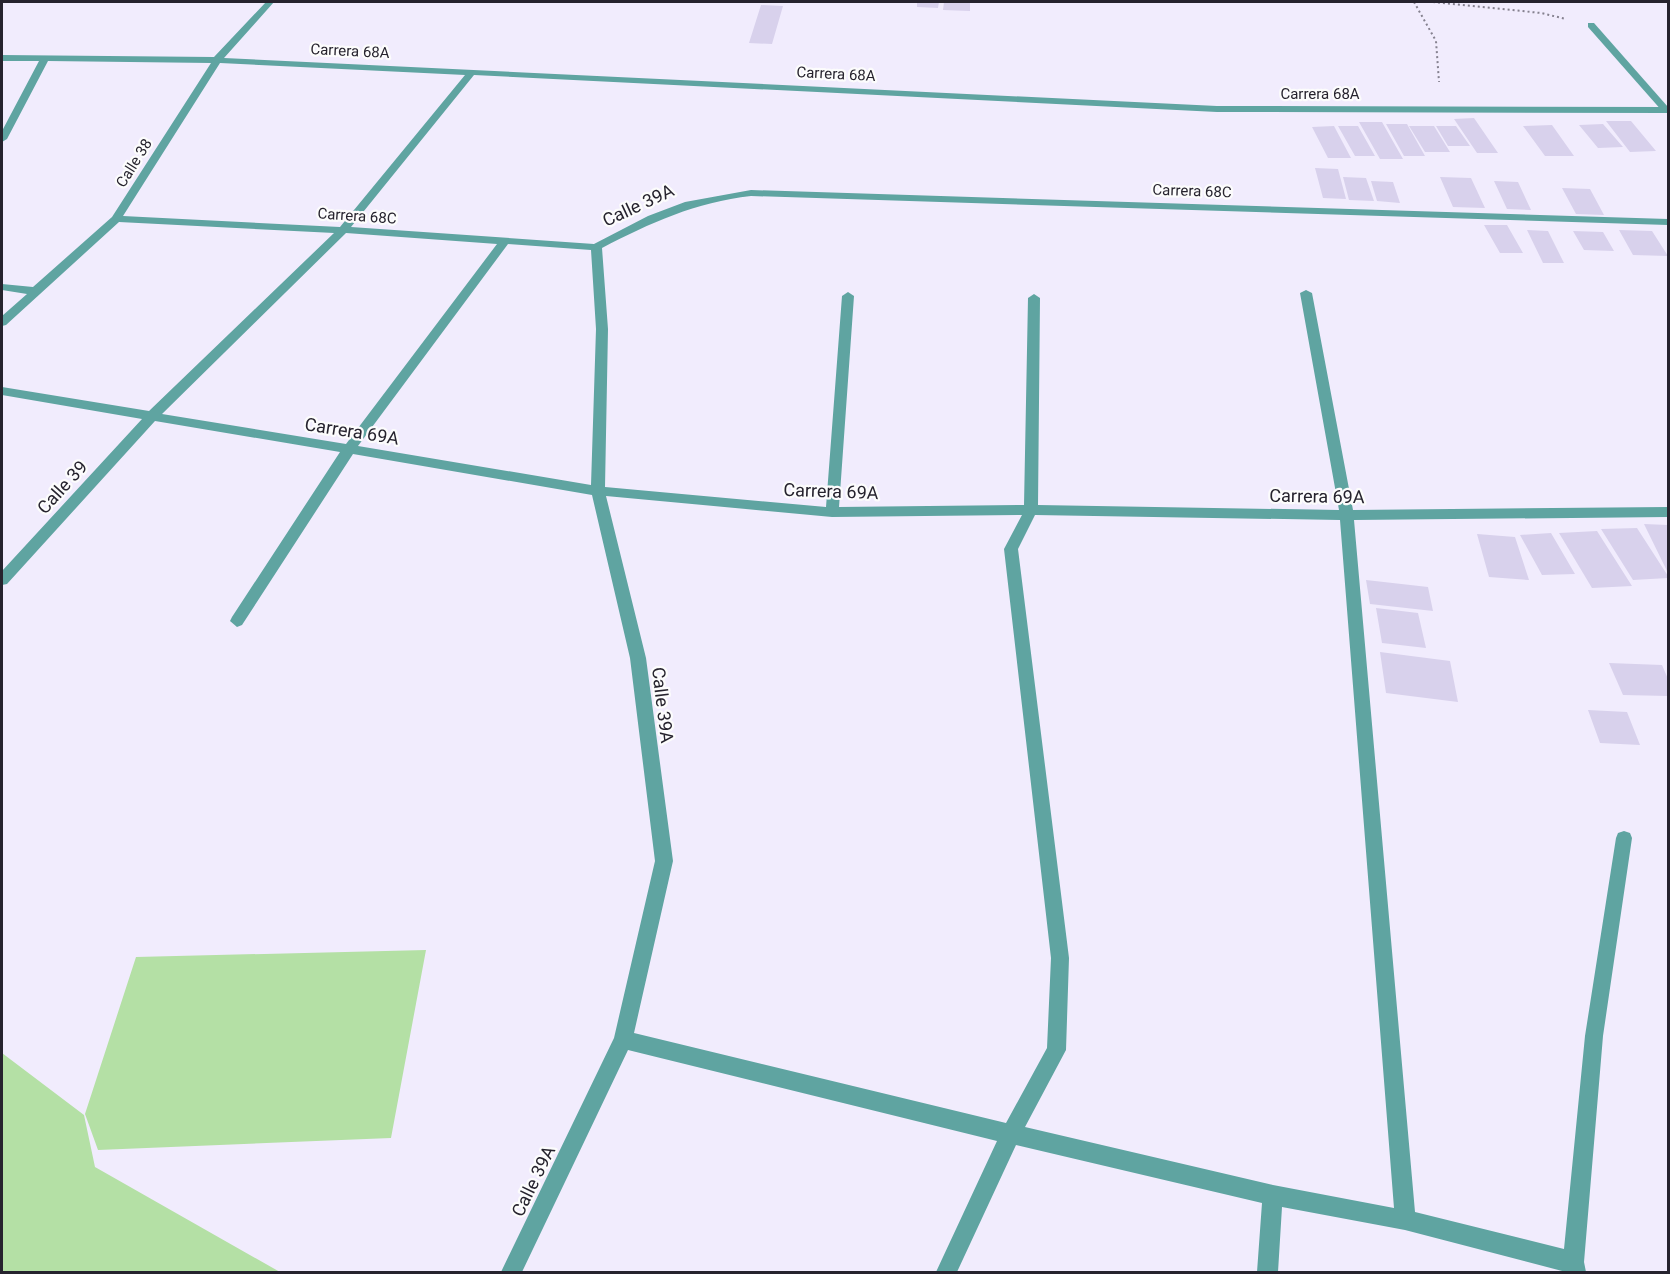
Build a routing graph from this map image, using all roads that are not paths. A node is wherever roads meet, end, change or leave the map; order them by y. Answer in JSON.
{"nodes":[{"id":1,"x":270,"y":2,"type":"edge"},
{"id":2,"x":1591,"y":25,"type":"road end"},
{"id":3,"x":2,"y":58,"type":"edge"},
{"id":4,"x":45,"y":59,"type":"junction"},
{"id":5,"x":217,"y":60,"type":"junction"},
{"id":6,"x":472,"y":72,"type":"junction"},
{"id":7,"x":1667,"y":110,"type":"edge"},
{"id":8,"x":2,"y":139,"type":"edge"},
{"id":9,"x":716,"y":196,"type":"joint"},
{"id":10,"x":116,"y":219,"type":"junction"},
{"id":11,"x":1668,"y":222,"type":"edge"},
{"id":12,"x":343,"y":230,"type":"junction"},
{"id":13,"x":503,"y":243,"type":"junction"},
{"id":14,"x":596,"y":247,"type":"junction"},
{"id":15,"x":2,"y":287,"type":"edge"},
{"id":16,"x":34,"y":291,"type":"junction"},
{"id":17,"x":1306,"y":293,"type":"dead end"},
{"id":18,"x":848,"y":296,"type":"dead end"},
{"id":19,"x":1034,"y":298,"type":"dead end"},
{"id":20,"x":2,"y":322,"type":"edge"},
{"id":21,"x":2,"y":391,"type":"edge"},
{"id":22,"x":150,"y":418,"type":"junction"},
{"id":23,"x":350,"y":448,"type":"junction"},
{"id":24,"x":598,"y":491,"type":"junction"},
{"id":25,"x":1031,"y":510,"type":"junction"},
{"id":26,"x":832,"y":512,"type":"junction"},
{"id":27,"x":1668,"y":512,"type":"edge"},
{"id":28,"x":1347,"y":515,"type":"junction"},
{"id":29,"x":2,"y":580,"type":"edge"},
{"id":30,"x":237,"y":621,"type":"dead end"},
{"id":31,"x":1624,"y":838,"type":"dead end"},
{"id":32,"x":623,"y":1040,"type":"junction"},
{"id":33,"x":1011,"y":1134,"type":"junction"},
{"id":34,"x":1273,"y":1196,"type":"junction"},
{"id":35,"x":1405,"y":1220,"type":"junction"},
{"id":36,"x":1575,"y":1267,"type":"edge"},
{"id":37,"x":511,"y":1272,"type":"edge"},
{"id":38,"x":946,"y":1272,"type":"edge"},
{"id":39,"x":1267,"y":1272,"type":"edge"}],
"edges":[{"from":1,"to":5,"type":"street","name":"Calle 38"},
{"from":2,"to":7,"type":"street"},
{"from":3,"to":4,"type":"street","name":"Carrera 68A"},
{"from":4,"to":5,"type":"street","name":"Carrera 68A"},
{"from":4,"to":8,"type":"street"},
{"from":5,"to":6,"type":"street","name":"Carrera 68A"},
{"from":5,"to":10,"type":"street","name":"Calle 38"},
{"from":6,"to":7,"type":"street","name":"Carrera 68A"},
{"from":6,"to":12,"type":"street","name":"Calle 39"},
{"from":9,"to":11,"type":"street","name":"Carrera 68C"},
{"from":9,"to":14,"type":"street","name":"Calle 39A"},
{"from":10,"to":12,"type":"street","name":"Carrera 68C"},
{"from":10,"to":16,"type":"street","name":"Calle 38"},
{"from":12,"to":13,"type":"street","name":"Carrera 68C"},
{"from":12,"to":22,"type":"street","name":"Calle 39"},
{"from":13,"to":14,"type":"street","name":"Carrera 68C"},
{"from":13,"to":23,"type":"street"},
{"from":14,"to":24,"type":"street","name":"Calle 39A"},
{"from":15,"to":16,"type":"street"},
{"from":16,"to":20,"type":"street","name":"Calle 38"},
{"from":17,"to":28,"type":"street"},
{"from":18,"to":26,"type":"street"},
{"from":19,"to":25,"type":"street"},
{"from":21,"to":22,"type":"street","name":"Carrera 69A"},
{"from":22,"to":23,"type":"street","name":"Carrera 69A"},
{"from":22,"to":29,"type":"street","name":"Calle 39"},
{"from":23,"to":24,"type":"street","name":"Carrera 69A"},
{"from":23,"to":30,"type":"street"},
{"from":24,"to":26,"type":"street","name":"Carrera 69A"},
{"from":24,"to":32,"type":"street","name":"Calle 39A"},
{"from":25,"to":26,"type":"street","name":"Carrera 69A"},
{"from":25,"to":28,"type":"street","name":"Carrera 69A"},
{"from":25,"to":33,"type":"street"},
{"from":27,"to":28,"type":"street","name":"Carrera 69A"},
{"from":28,"to":35,"type":"street"},
{"from":31,"to":36,"type":"street"},
{"from":32,"to":33,"type":"street"},
{"from":32,"to":37,"type":"street","name":"Calle 39A"},
{"from":33,"to":34,"type":"street"},
{"from":33,"to":38,"type":"street"},
{"from":34,"to":35,"type":"street"},
{"from":34,"to":39,"type":"street"},
{"from":35,"to":36,"type":"street"}]}
